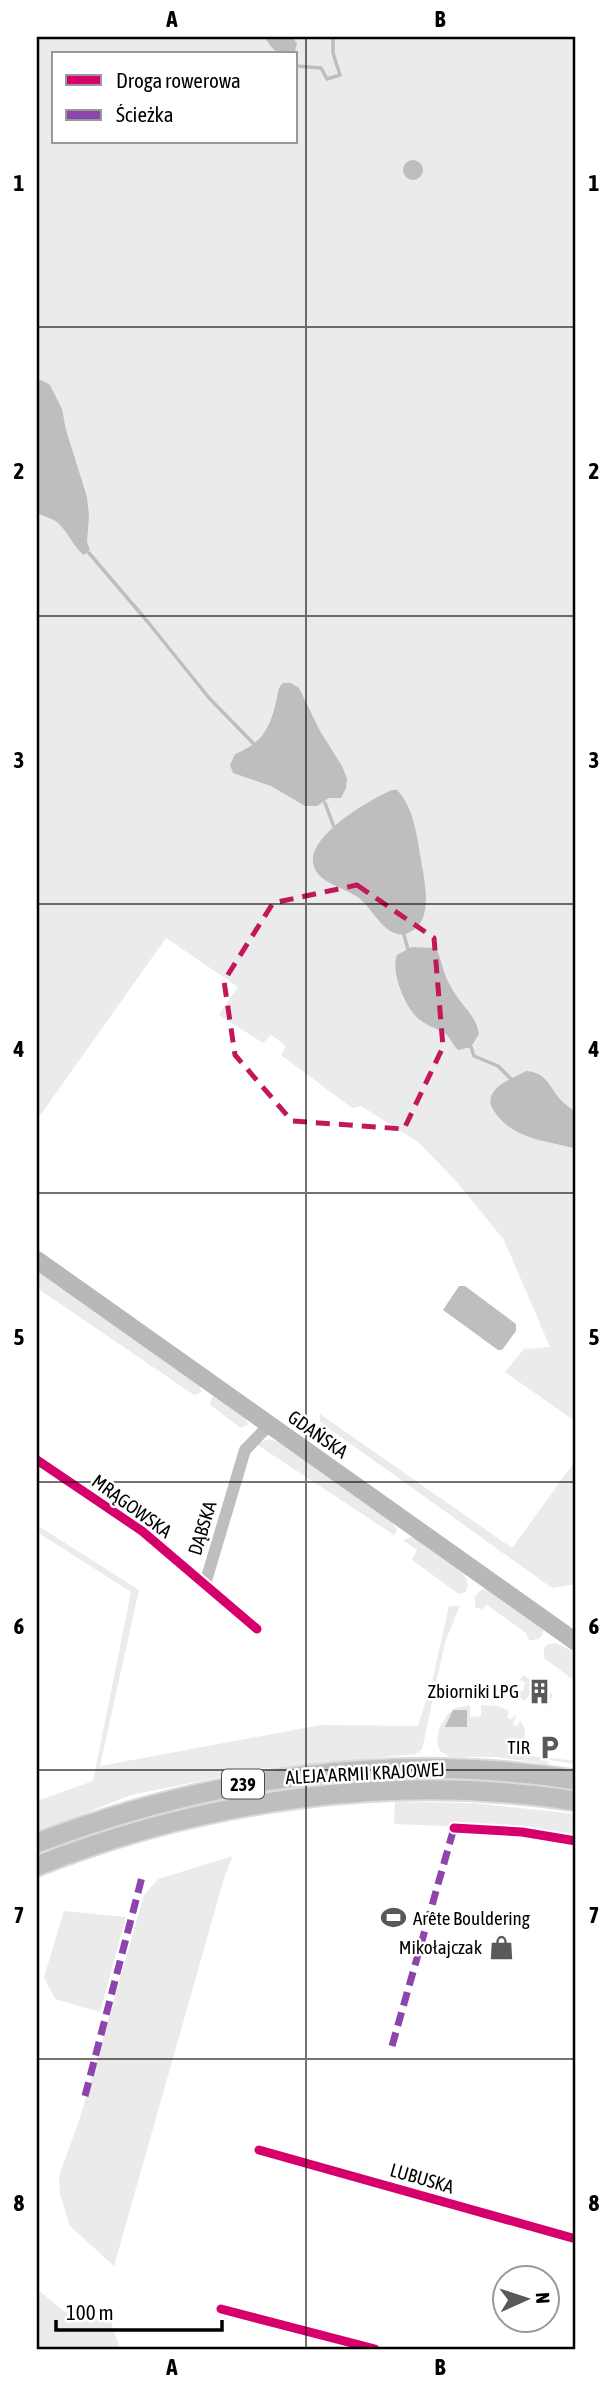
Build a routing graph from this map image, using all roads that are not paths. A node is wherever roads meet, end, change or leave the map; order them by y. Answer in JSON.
{"nodes":[{"id":1,"x":37,"y":1260,"type":"edge"},
{"id":2,"x":269,"y":1425,"type":"junction"},
{"id":3,"x":37,"y":1460,"type":"edge"},
{"id":4,"x":205,"y":1584,"type":"junction"},
{"id":5,"x":257,"y":1629,"type":"dead end"},
{"id":6,"x":576,"y":1642,"type":"edge"},
{"id":7,"x":576,"y":1780,"type":"edge"},
{"id":8,"x":576,"y":1801,"type":"edge"},
{"id":9,"x":454,"y":1828,"type":"dead end"},
{"id":10,"x":576,"y":1841,"type":"edge"},
{"id":11,"x":37,"y":1843,"type":"edge"},
{"id":12,"x":37,"y":1866,"type":"edge"},
{"id":13,"x":259,"y":2150,"type":"dead end"},
{"id":14,"x":576,"y":2239,"type":"edge"},
{"id":15,"x":221,"y":2309,"type":"dead end"},
{"id":16,"x":375,"y":2349,"type":"edge"}],
"edges":[{"from":1,"to":2,"type":"main road","name":"GDAŃSKA"},
{"from":2,"to":4,"type":"street","name":"DĄBSKA"},
{"from":2,"to":6,"type":"main road","name":"GDAŃSKA"},
{"from":3,"to":4,"type":"street","name":"MRĄGOWSKA"},
{"from":4,"to":5,"type":"street","name":"DĄBSKA"},
{"from":7,"to":11,"type":"main road","name":"ALEJA ARMII KRAJOWEJ","number":"239"},
{"from":8,"to":12,"type":"main road","name":"ALEJA ARMII KRAJOWEJ","number":"239"},
{"from":9,"to":10,"type":"street"},
{"from":13,"to":14,"type":"street","name":"LUBUSKA"},
{"from":15,"to":16,"type":"street"}]}
